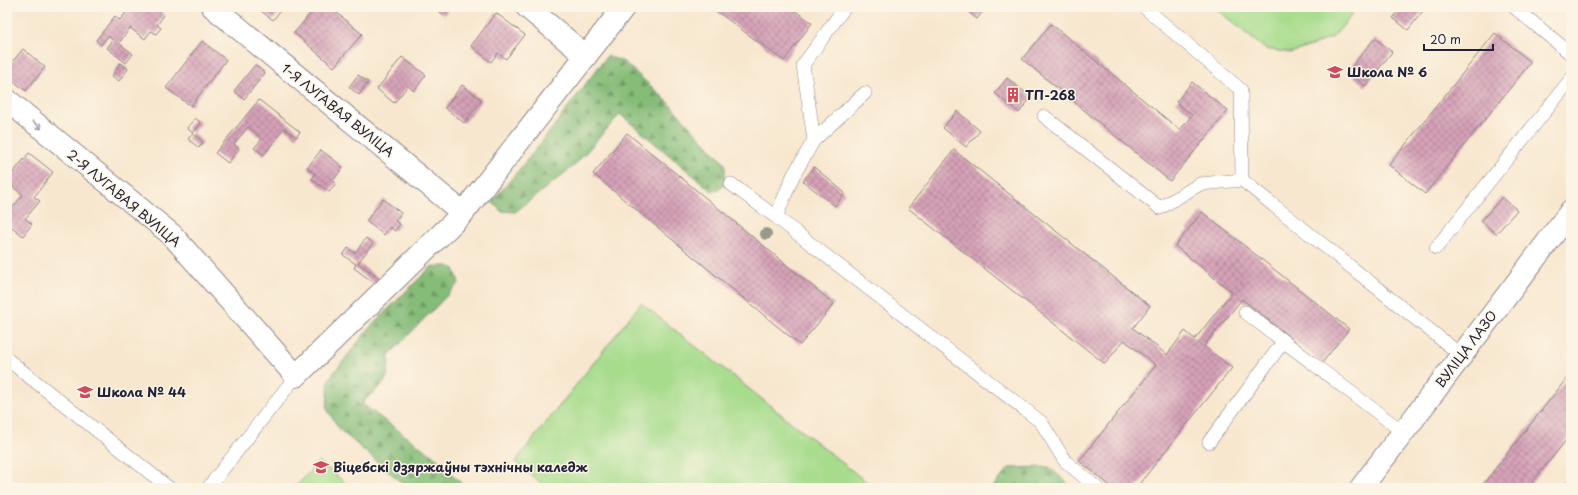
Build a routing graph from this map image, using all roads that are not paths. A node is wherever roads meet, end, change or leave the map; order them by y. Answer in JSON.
{"nodes":[{"id":1,"x":213,"y":7,"type":"edge"},
{"id":2,"x":527,"y":7,"type":"edge"},
{"id":3,"x":624,"y":7,"type":"edge"},
{"id":4,"x":845,"y":7,"type":"edge"},
{"id":5,"x":1144,"y":7,"type":"edge"},
{"id":6,"x":1514,"y":7,"type":"edge"},
{"id":7,"x":1571,"y":54,"type":"edge"},
{"id":8,"x":586,"y":56,"type":"junction"},
{"id":9,"x":1571,"y":79,"type":"edge"},
{"id":10,"x":865,"y":93,"type":"dead end"},
{"id":11,"x":7,"y":100,"type":"edge"},
{"id":12,"x":1044,"y":116,"type":"dead end"},
{"id":13,"x":814,"y":140,"type":"junction"},
{"id":14,"x":1242,"y":180,"type":"junction"},
{"id":15,"x":731,"y":184,"type":"dead end"},
{"id":16,"x":1571,"y":211,"type":"edge"},
{"id":17,"x":463,"y":213,"type":"junction"},
{"id":18,"x":776,"y":217,"type":"junction"},
{"id":19,"x":1436,"y":248,"type":"dead end"},
{"id":20,"x":1245,"y":312,"type":"dead end"},
{"id":21,"x":1283,"y":342,"type":"junction"},
{"id":22,"x":1461,"y":355,"type":"junction"},
{"id":23,"x":7,"y":359,"type":"edge"},
{"id":24,"x":296,"y":376,"type":"junction"},
{"id":25,"x":1403,"y":432,"type":"junction"},
{"id":26,"x":1209,"y":442,"type":"dead end"},
{"id":27,"x":169,"y":488,"type":"edge"},
{"id":28,"x":208,"y":488,"type":"edge"},
{"id":29,"x":1097,"y":488,"type":"edge"},
{"id":30,"x":1361,"y":488,"type":"edge"}],
"edges":[{"from":1,"to":17,"type":"street","name":"1-Я ЛУГАВАЯ ВУЛІЦА"},
{"from":2,"to":8,"type":"street"},
{"from":3,"to":8,"type":"street"},
{"from":4,"to":13,"type":"lane"},
{"from":5,"to":14,"type":"lane"},
{"from":6,"to":7,"type":"lane"},
{"from":8,"to":17,"type":"street"},
{"from":9,"to":19,"type":"lane"},
{"from":10,"to":13,"type":"lane"},
{"from":11,"to":24,"type":"street","name":"2-Я ЛУГАВАЯ ВУЛІЦА","one_way":true},
{"from":12,"to":14,"type":"lane"},
{"from":13,"to":18,"type":"lane"},
{"from":14,"to":22,"type":"lane"},
{"from":15,"to":18,"type":"lane"},
{"from":16,"to":22,"type":"street","name":"ВУЛІЦА ЛАЗО"},
{"from":17,"to":24,"type":"street"},
{"from":18,"to":29,"type":"lane"},
{"from":20,"to":21,"type":"lane"},
{"from":21,"to":25,"type":"lane"},
{"from":21,"to":26,"type":"lane"},
{"from":22,"to":25,"type":"street","name":"ВУЛІЦА ЛАЗО"},
{"from":23,"to":27,"type":"lane"},
{"from":24,"to":28,"type":"lane"},
{"from":25,"to":30,"type":"street","name":"ВУЛІЦА ЛАЗО"}]}
